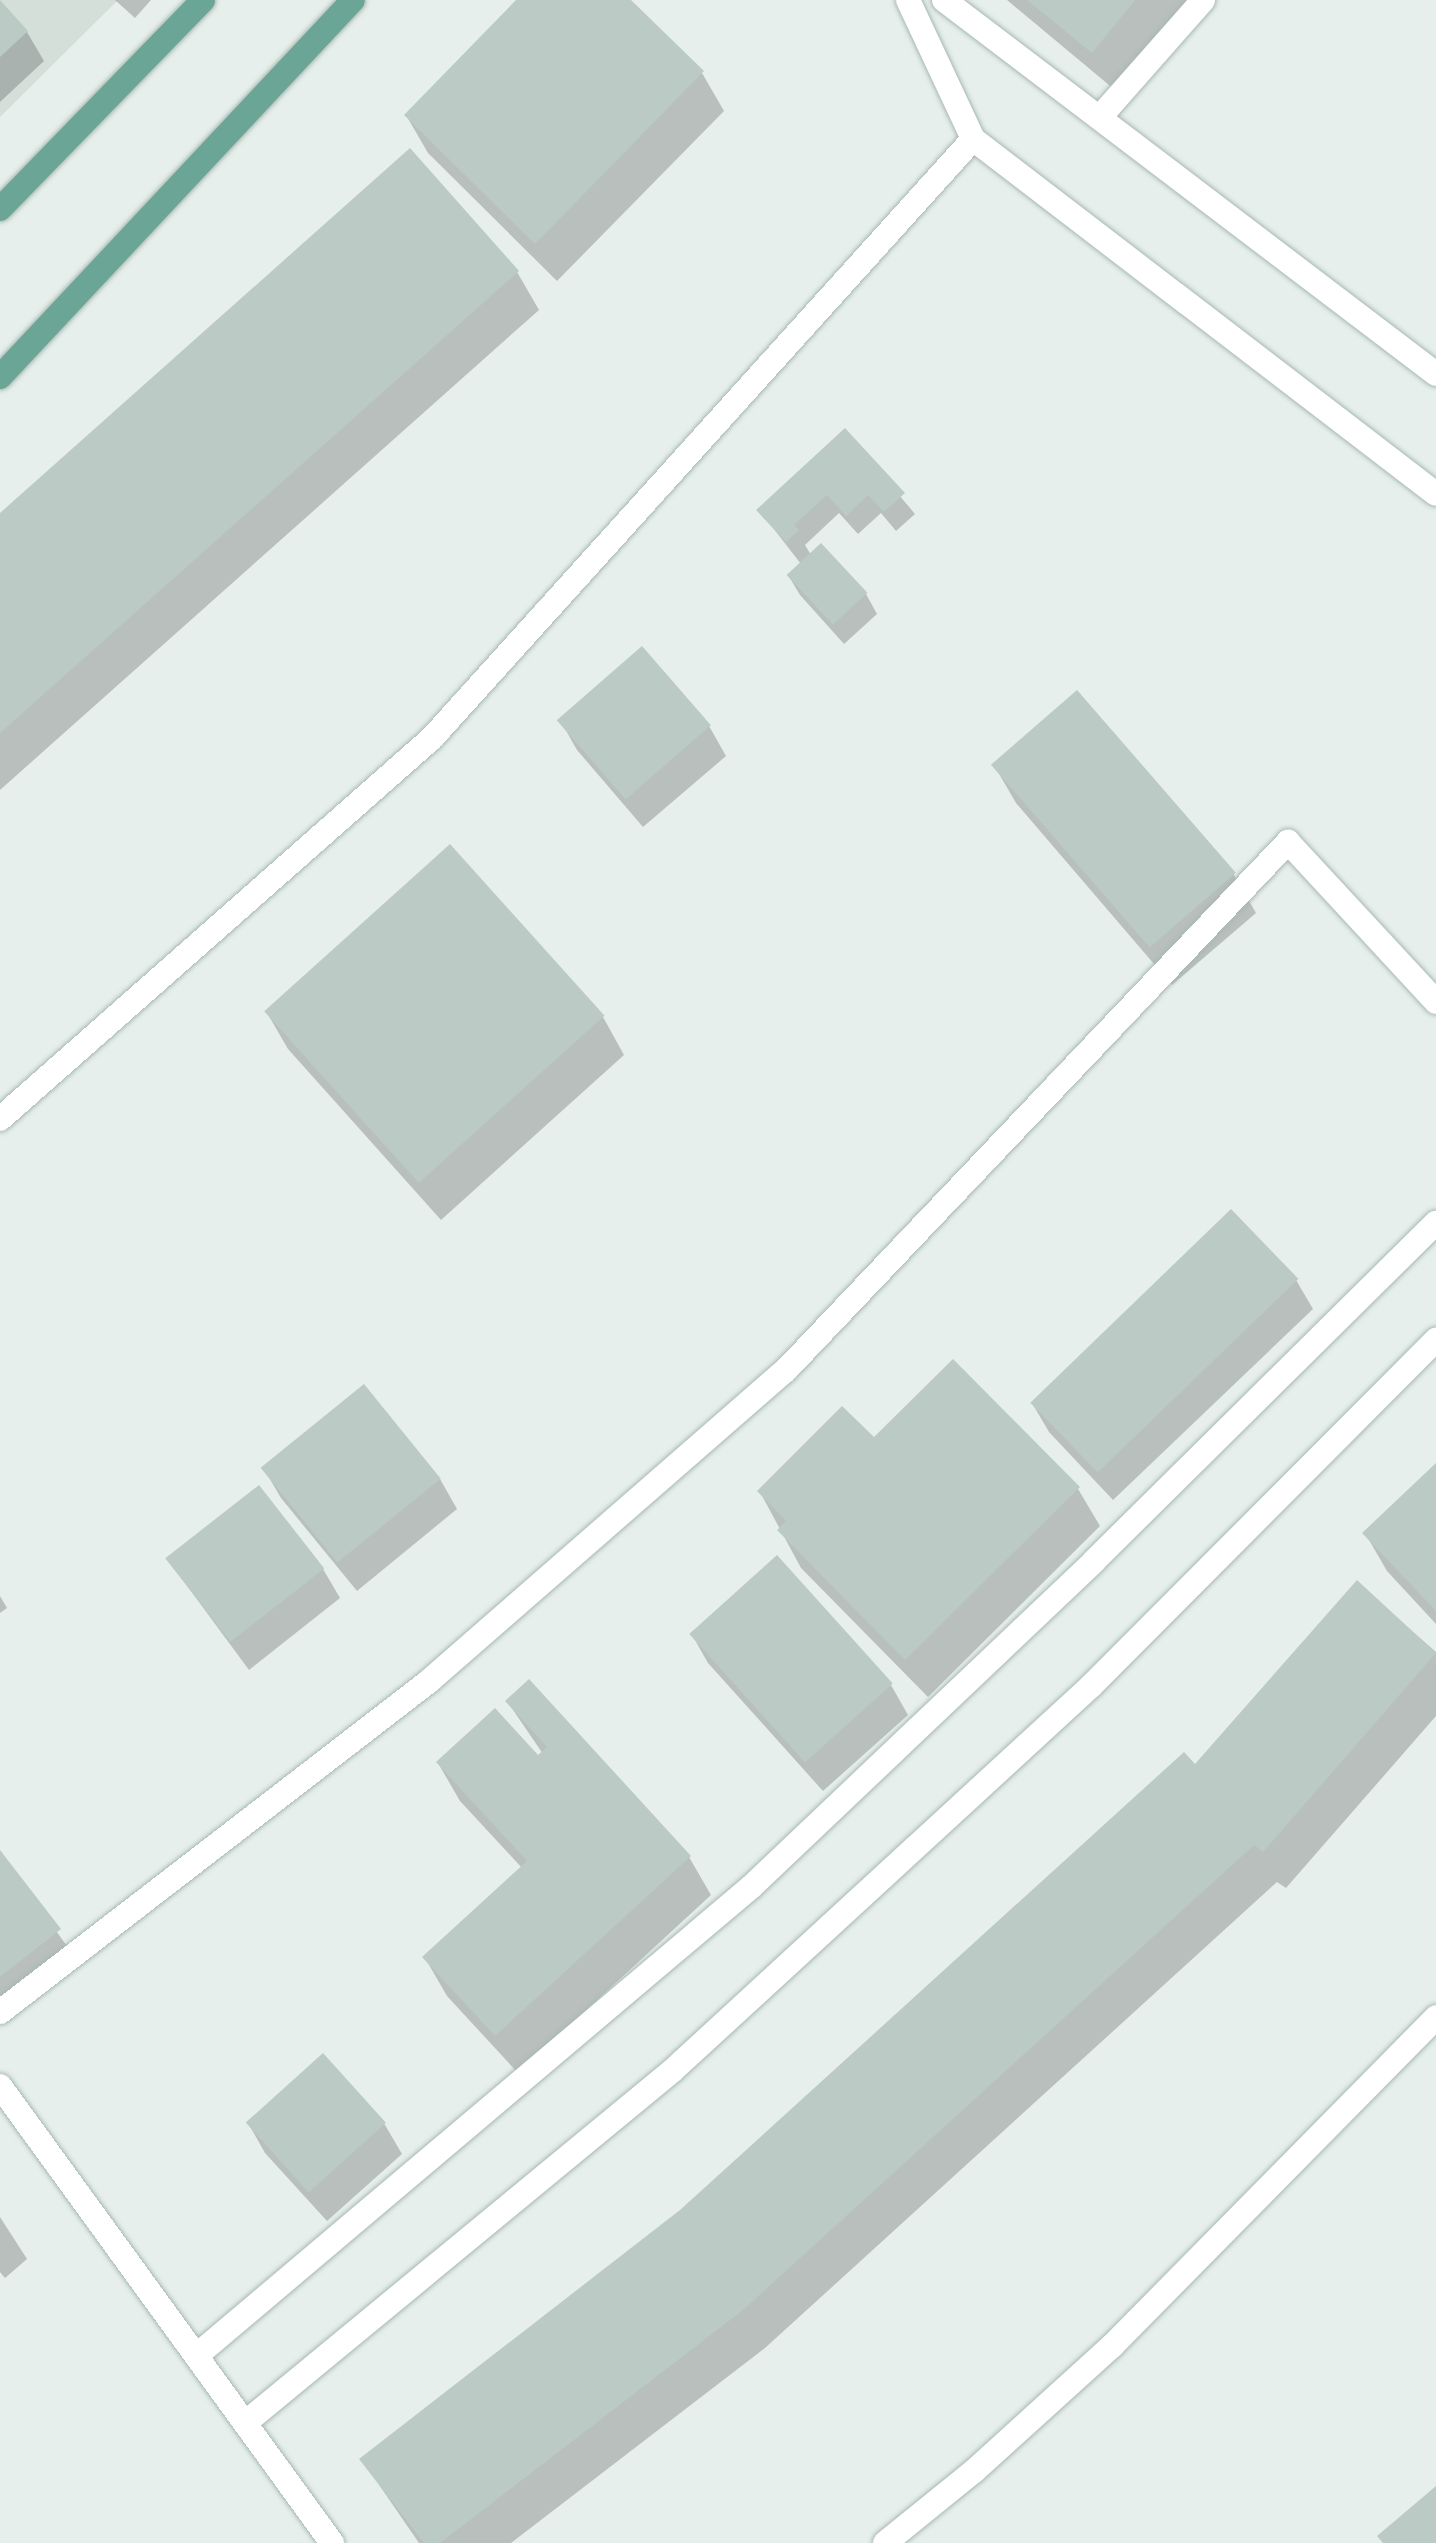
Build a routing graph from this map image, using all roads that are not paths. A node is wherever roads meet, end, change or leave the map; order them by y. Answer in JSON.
{"nodes":[{"id":1,"x":203,"y":0,"type":"edge"},
{"id":2,"x":353,"y":0,"type":"edge"},
{"id":3,"x":908,"y":0,"type":"edge"},
{"id":4,"x":944,"y":0,"type":"edge"},
{"id":5,"x":1203,"y":0,"type":"edge"},
{"id":6,"x":1100,"y":117,"type":"junction"},
{"id":7,"x":973,"y":139,"type":"junction"},
{"id":8,"x":0,"y":209,"type":"edge"},
{"id":9,"x":1436,"y":374,"type":"edge"},
{"id":10,"x":0,"y":377,"type":"edge"},
{"id":11,"x":1436,"y":494,"type":"edge"},
{"id":12,"x":1436,"y":1002,"type":"edge"},
{"id":13,"x":0,"y":1119,"type":"edge"},
{"id":14,"x":1436,"y":1223,"type":"edge"},
{"id":15,"x":1436,"y":1340,"type":"edge"},
{"id":16,"x":0,"y":2012,"type":"edge"},
{"id":17,"x":1436,"y":2017,"type":"edge"},
{"id":18,"x":0,"y":2086,"type":"edge"},
{"id":19,"x":196,"y":2356,"type":"junction"},
{"id":20,"x":245,"y":2423,"type":"junction"},
{"id":21,"x":332,"y":2543,"type":"edge"},
{"id":22,"x":885,"y":2543,"type":"edge"}],
"edges":[{"from":1,"to":8,"type":"main road"},
{"from":2,"to":10,"type":"main road"},
{"from":3,"to":7,"type":"street"},
{"from":4,"to":6,"type":"street"},
{"from":5,"to":6,"type":"street"},
{"from":6,"to":9,"type":"street"},
{"from":7,"to":11,"type":"street"},
{"from":7,"to":13,"type":"street"},
{"from":12,"to":16,"type":"street"},
{"from":14,"to":19,"type":"street"},
{"from":15,"to":20,"type":"street"},
{"from":17,"to":22,"type":"street"},
{"from":18,"to":19,"type":"street"},
{"from":19,"to":20,"type":"street"},
{"from":20,"to":21,"type":"street"}]}
